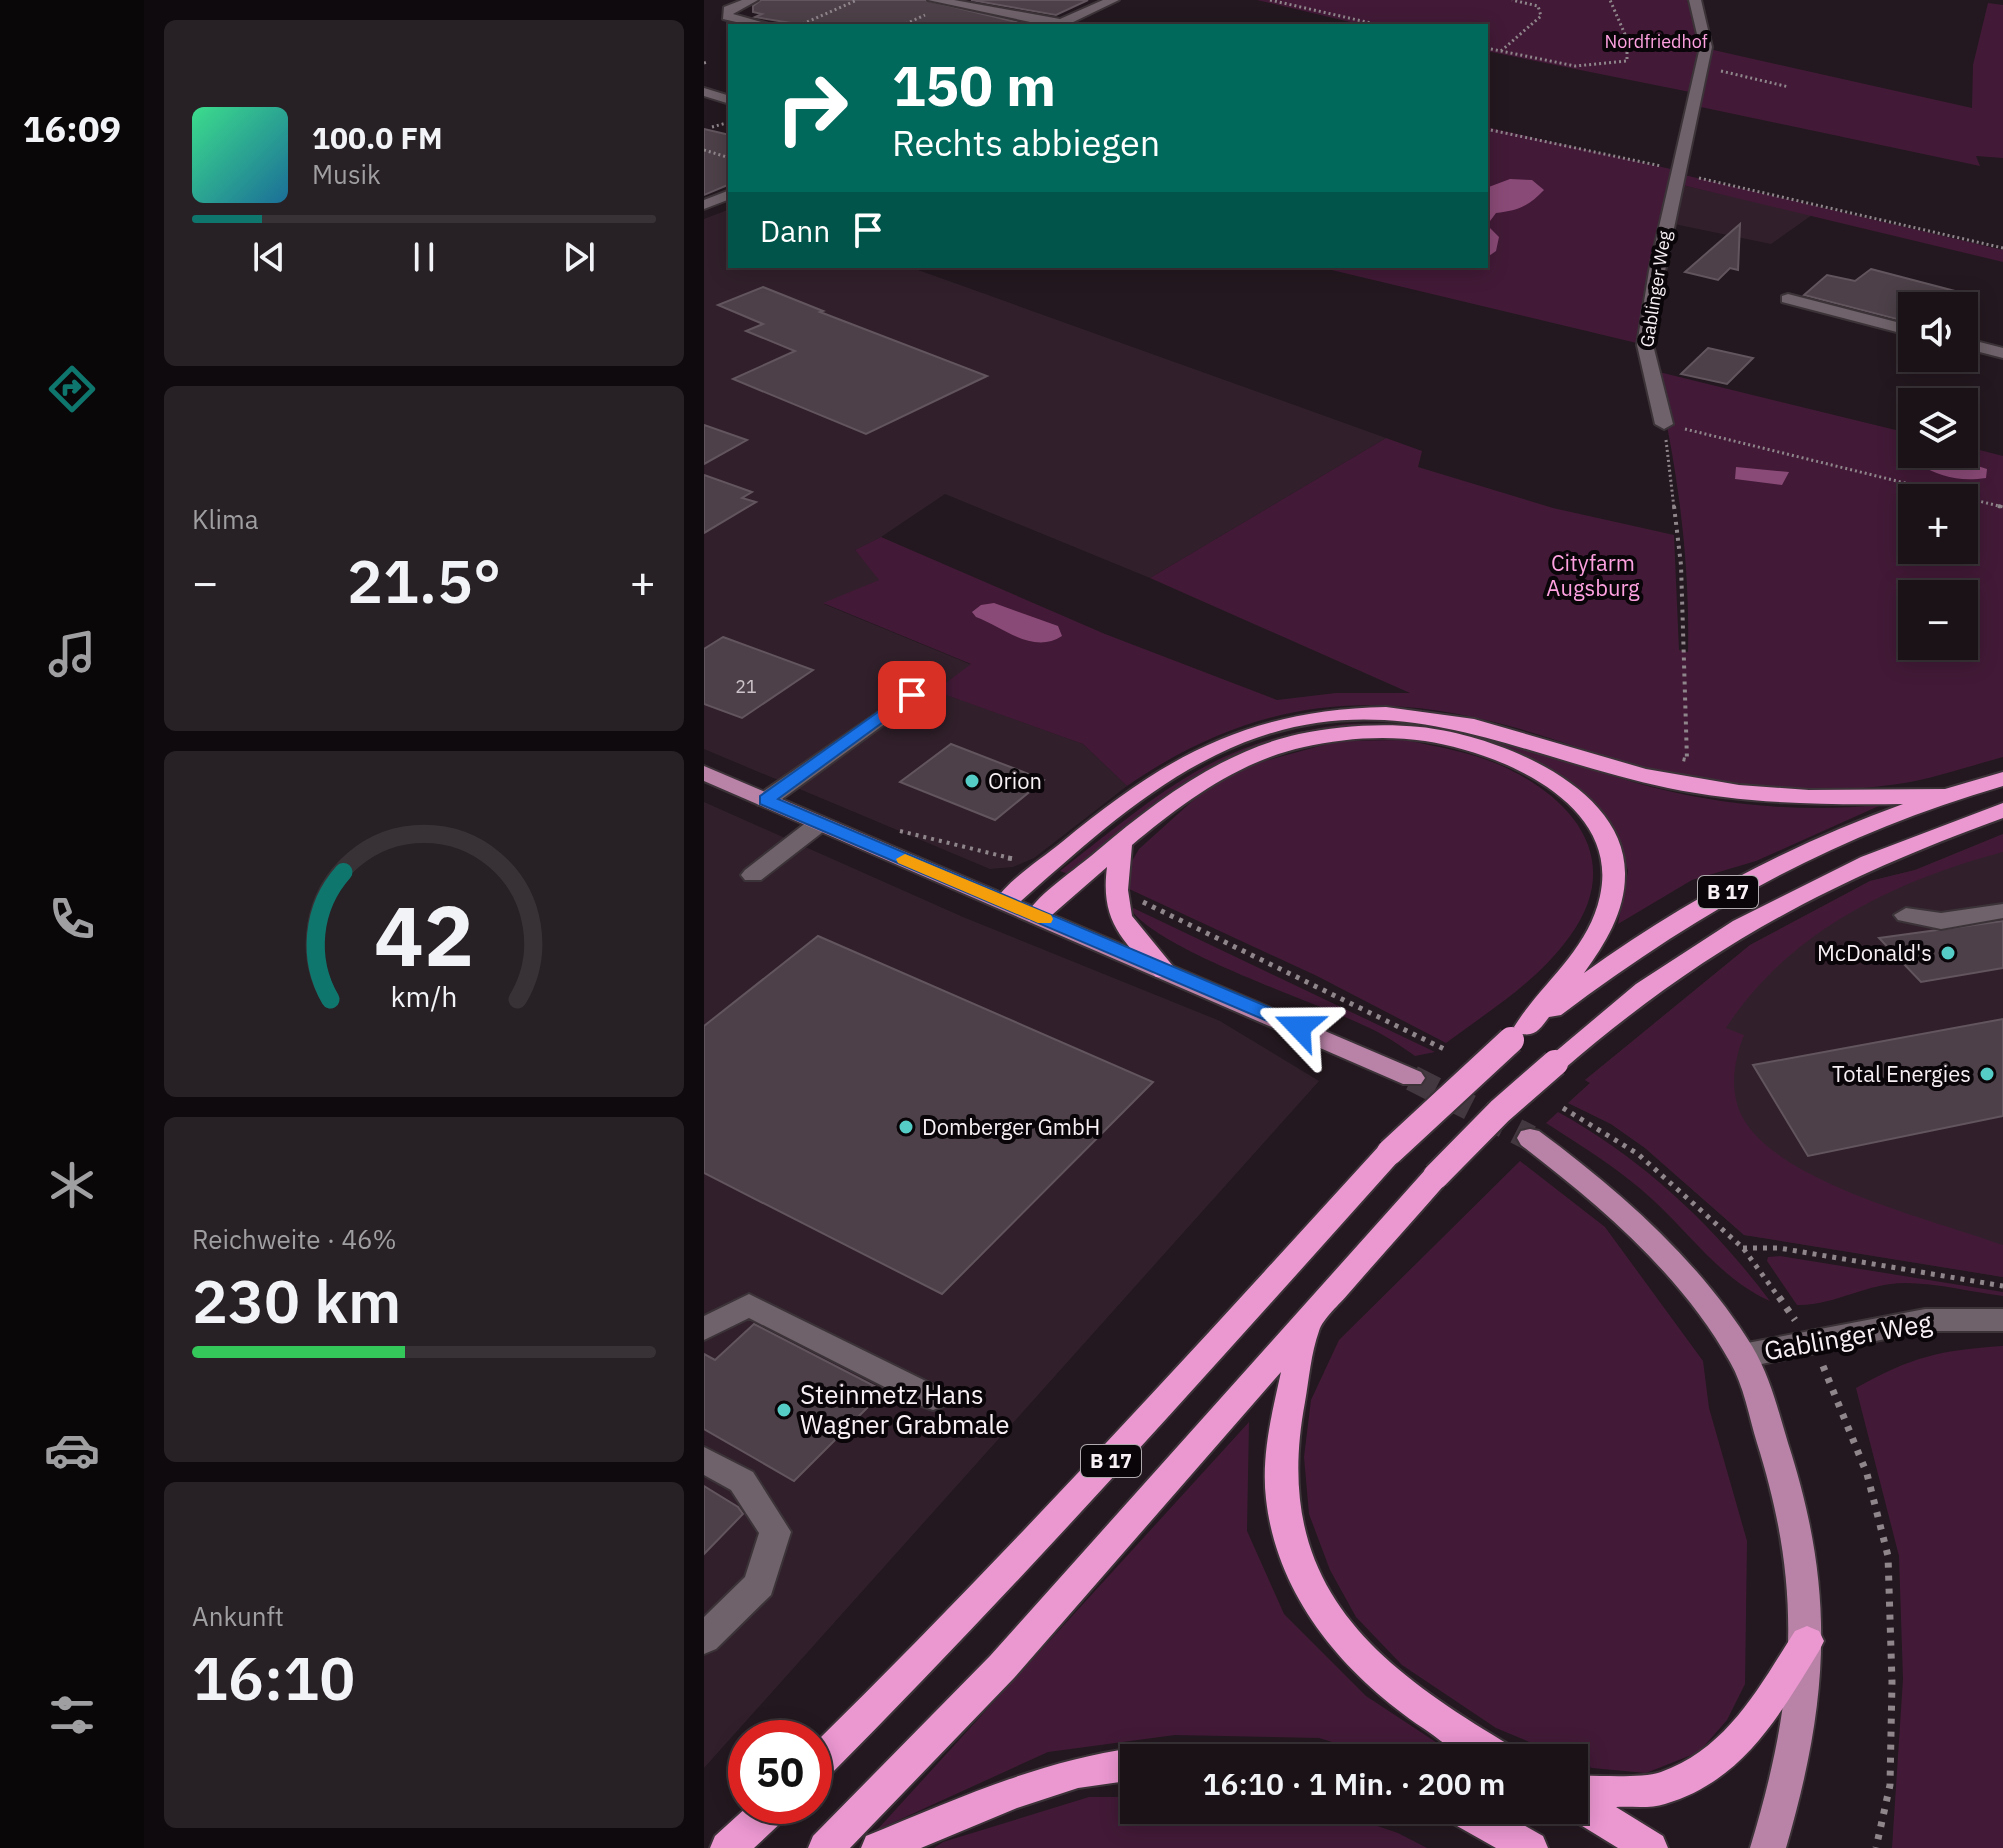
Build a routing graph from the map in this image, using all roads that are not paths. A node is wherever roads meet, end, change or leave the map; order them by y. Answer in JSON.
{"nodes":[{"id":1,"x":752,"y":0,"type":"edge"},
{"id":2,"x":934,"y":0,"type":"edge"},
{"id":3,"x":1113,"y":0,"type":"edge"},
{"id":4,"x":1695,"y":0,"type":"edge"},
{"id":5,"x":761,"y":24,"type":"edge"},
{"id":6,"x":1058,"y":24,"type":"edge"},
{"id":7,"x":704,"y":92,"type":"edge"},
{"id":8,"x":728,"y":99,"type":"edge"},
{"id":9,"x":728,"y":195,"type":"edge"},
{"id":10,"x":704,"y":205,"type":"edge"},
{"id":11,"x":1788,"y":299,"type":"dead end"},
{"id":12,"x":1898,"y":327,"type":"edge"},
{"id":13,"x":1978,"y":347,"type":"edge"},
{"id":14,"x":2003,"y":353,"type":"edge"},
{"id":15,"x":1664,"y":424,"type":"road end"},
{"id":16,"x":912,"y":695,"type":"dead end"},
{"id":17,"x":704,"y":773,"type":"edge"},
{"id":18,"x":2003,"y":779,"type":"edge"},
{"id":19,"x":1951,"y":796,"type":"junction"},
{"id":20,"x":766,"y":800,"type":"junction"},
{"id":21,"x":2003,"y":810,"type":"edge"},
{"id":22,"x":820,"y":823,"type":"junction"},
{"id":23,"x":1121,"y":846,"type":"junction"},
{"id":24,"x":753,"y":875,"type":"dead end"},
{"id":25,"x":1005,"y":903,"type":"junction"},
{"id":26,"x":2003,"y":911,"type":"edge"},
{"id":27,"x":1906,"y":915,"type":"dead end"},
{"id":28,"x":1037,"y":916,"type":"junction"},
{"id":29,"x":1165,"y":971,"type":"junction"},
{"id":30,"x":1519,"y":1034,"type":"junction"},
{"id":31,"x":1412,"y":1078,"type":"tunnel mouth"},
{"id":32,"x":1530,"y":1138,"type":"tunnel mouth"},
{"id":33,"x":2003,"y":1320,"type":"edge"},
{"id":34,"x":1305,"y":1322,"type":"junction"},
{"id":35,"x":704,"y":1329,"type":"edge"},
{"id":36,"x":1742,"y":1356,"type":"junction"},
{"id":37,"x":933,"y":1398,"type":"dead end"},
{"id":38,"x":704,"y":1460,"type":"edge"},
{"id":39,"x":704,"y":1639,"type":"edge"},
{"id":40,"x":1807,"y":1641,"type":"junction"},
{"id":41,"x":1479,"y":1744,"type":"edge"},
{"id":42,"x":832,"y":1750,"type":"edge"},
{"id":43,"x":1120,"y":1766,"type":"edge"},
{"id":44,"x":1588,"y":1792,"type":"edge"},
{"id":45,"x":1588,"y":1810,"type":"edge"},
{"id":46,"x":754,"y":1824,"type":"edge"},
{"id":47,"x":1486,"y":1827,"type":"edge"},
{"id":48,"x":728,"y":1848,"type":"edge"},
{"id":49,"x":826,"y":1848,"type":"edge"},
{"id":50,"x":879,"y":1848,"type":"edge"},
{"id":51,"x":1530,"y":1848,"type":"edge"},
{"id":52,"x":1650,"y":1848,"type":"edge"},
{"id":53,"x":1768,"y":1848,"type":"edge"}],
"edges":[{"from":1,"to":5,"type":"street"},
{"from":2,"to":6,"type":"street"},
{"from":3,"to":6,"type":"street"},
{"from":4,"to":15,"type":"street","name":"Gablinger Weg"},
{"from":7,"to":8,"type":"street"},
{"from":9,"to":10,"type":"street"},
{"from":11,"to":12,"type":"street"},
{"from":13,"to":14,"type":"street"},
{"from":16,"to":20,"type":"street"},
{"from":17,"to":20,"type":"main road"},
{"from":18,"to":19,"type":"highway","number":"B 17"},
{"from":19,"to":25,"type":"highway"},
{"from":19,"to":30,"type":"highway","number":"B 17"},
{"from":20,"to":22,"type":"main road"},
{"from":21,"to":34,"type":"highway","number":"B 17","bridge":true},
{"from":22,"to":24,"type":"street"},
{"from":22,"to":25,"type":"main road"},
{"from":23,"to":28,"type":"highway"},
{"from":23,"to":29,"type":"highway"},
{"from":23,"to":30,"type":"highway"},
{"from":25,"to":28,"type":"main road"},
{"from":26,"to":27,"type":"street"},
{"from":28,"to":29,"type":"main road"},
{"from":29,"to":31,"type":"main road"},
{"from":30,"to":42,"type":"highway","number":"B 17","bridge":true},
{"from":32,"to":36,"type":"main road"},
{"from":33,"to":36,"type":"street","name":"Gablinger Weg"},
{"from":34,"to":41,"type":"highway"},
{"from":34,"to":49,"type":"highway","number":"B 17"},
{"from":35,"to":37,"type":"street"},
{"from":36,"to":40,"type":"main road"},
{"from":38,"to":39,"type":"street"},
{"from":40,"to":44,"type":"highway"},
{"from":40,"to":53,"type":"main road"},
{"from":43,"to":50,"type":"highway"},
{"from":45,"to":52,"type":"highway"},
{"from":46,"to":48,"type":"highway"},
{"from":47,"to":51,"type":"highway"}]}
